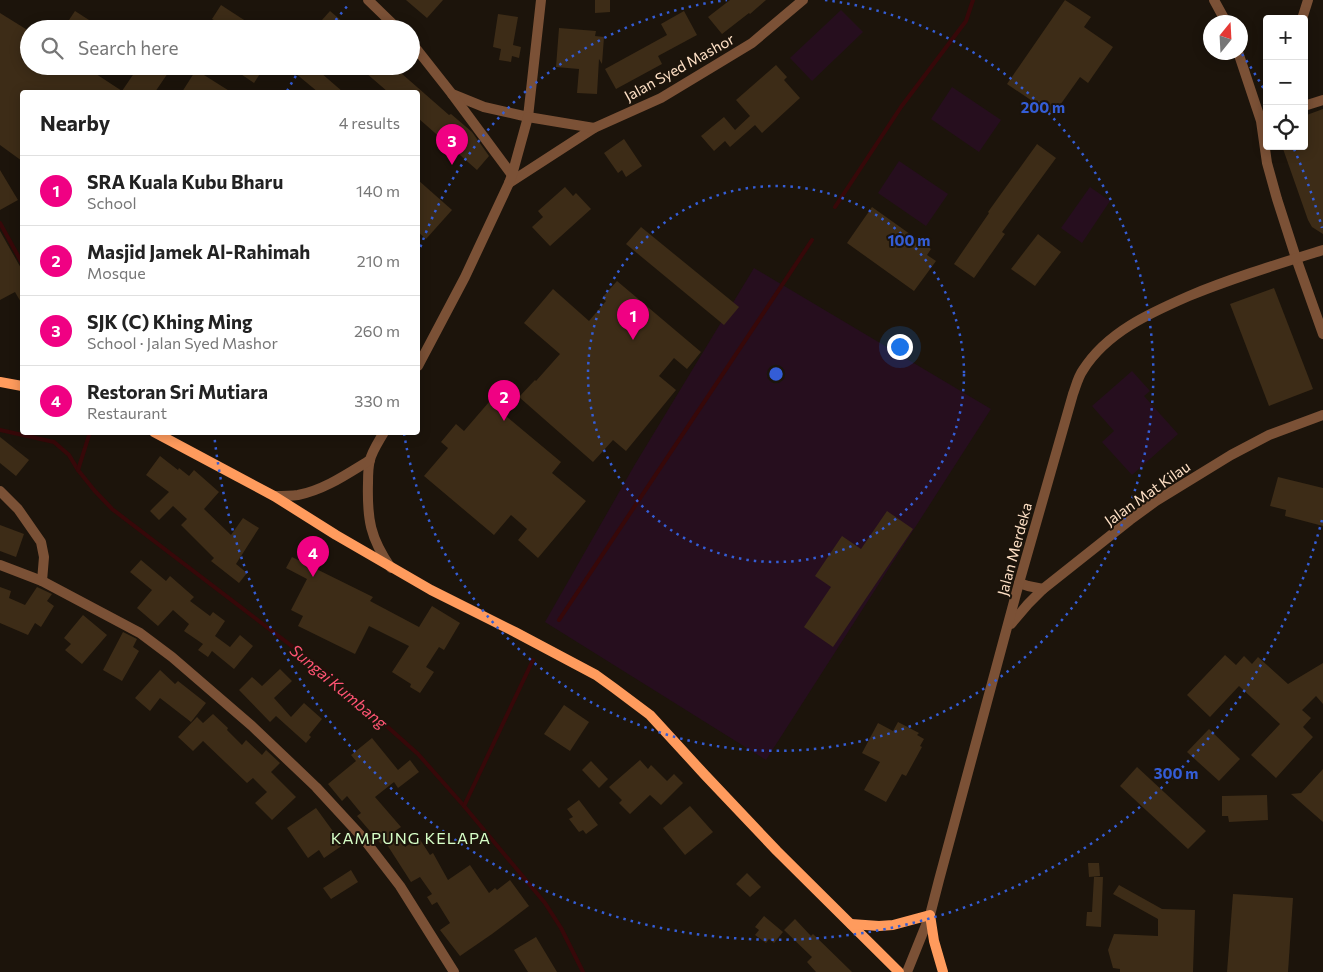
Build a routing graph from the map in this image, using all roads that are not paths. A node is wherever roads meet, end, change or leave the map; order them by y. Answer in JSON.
{"nodes":[{"id":1,"x":368,"y":0,"type":"edge"},
{"id":2,"x":541,"y":0,"type":"edge"},
{"id":3,"x":803,"y":0,"type":"edge"},
{"id":4,"x":1214,"y":0,"type":"edge"},
{"id":5,"x":1308,"y":0,"type":"edge"},
{"id":6,"x":1222,"y":15,"type":"edge"},
{"id":7,"x":1303,"y":15,"type":"edge"},
{"id":8,"x":389,"y":20,"type":"edge"},
{"id":9,"x":420,"y":53,"type":"edge"},
{"id":10,"x":1241,"y":60,"type":"edge"},
{"id":11,"x":452,"y":94,"type":"junction"},
{"id":12,"x":1323,"y":100,"type":"edge"},
{"id":13,"x":1307,"y":105,"type":"edge"},
{"id":14,"x":528,"y":117,"type":"junction"},
{"id":15,"x":1263,"y":117,"type":"edge"},
{"id":16,"x":594,"y":128,"type":"junction"},
{"id":17,"x":1266,"y":150,"type":"edge"},
{"id":18,"x":510,"y":179,"type":"junction"},
{"id":19,"x":1323,"y":250,"type":"edge"},
{"id":20,"x":1296,"y":258,"type":"junction"},
{"id":21,"x":1323,"y":334,"type":"edge"},
{"id":22,"x":420,"y":362,"type":"edge"},
{"id":23,"x":0,"y":382,"type":"edge"},
{"id":24,"x":20,"y":386,"type":"edge"},
{"id":25,"x":1323,"y":415,"type":"edge"},
{"id":26,"x":160,"y":435,"type":"edge"},
{"id":27,"x":382,"y":435,"type":"edge"},
{"id":28,"x":370,"y":460,"type":"junction"},
{"id":29,"x":0,"y":491,"type":"edge"},
{"id":30,"x":274,"y":496,"type":"junction"},
{"id":31,"x":0,"y":565,"type":"edge"},
{"id":32,"x":391,"y":568,"type":"junction"},
{"id":33,"x":42,"y":581,"type":"junction"},
{"id":34,"x":1020,"y":583,"type":"junction"},
{"id":35,"x":1043,"y":589,"type":"junction"},
{"id":36,"x":1008,"y":626,"type":"junction"},
{"id":37,"x":930,"y":914,"type":"junction"},
{"id":38,"x":851,"y":924,"type":"junction"},
{"id":39,"x":454,"y":972,"type":"edge"},
{"id":40,"x":899,"y":972,"type":"edge"},
{"id":41,"x":907,"y":972,"type":"edge"},
{"id":42,"x":943,"y":972,"type":"edge"}],
"edges":[{"from":1,"to":8,"type":"street"},
{"from":2,"to":14,"type":"street"},
{"from":3,"to":16,"type":"street","name":"Jalan Syed Mashor"},
{"from":4,"to":6,"type":"street"},
{"from":5,"to":7,"type":"street"},
{"from":9,"to":11,"type":"street"},
{"from":10,"to":15,"type":"street"},
{"from":11,"to":14,"type":"street"},
{"from":11,"to":18,"type":"street"},
{"from":12,"to":13,"type":"street"},
{"from":14,"to":16,"type":"street"},
{"from":14,"to":18,"type":"street"},
{"from":16,"to":18,"type":"street","name":"Jalan Syed Mashor"},
{"from":17,"to":20,"type":"street"},
{"from":18,"to":22,"type":"street"},
{"from":19,"to":20,"type":"street","name":"Jalan Merdeka"},
{"from":20,"to":21,"type":"street"},
{"from":20,"to":34,"type":"street","name":"Jalan Merdeka"},
{"from":23,"to":24,"type":"main road"},
{"from":25,"to":35,"type":"street","name":"Jalan Mat Kilau"},
{"from":26,"to":30,"type":"main road"},
{"from":27,"to":28,"type":"street"},
{"from":28,"to":30,"type":"street"},
{"from":28,"to":32,"type":"street"},
{"from":29,"to":33,"type":"street"},
{"from":30,"to":32,"type":"main road"},
{"from":31,"to":33,"type":"street"},
{"from":32,"to":38,"type":"main road"},
{"from":33,"to":39,"type":"street"},
{"from":34,"to":35,"type":"street"},
{"from":34,"to":36,"type":"street","name":"Jalan Merdeka"},
{"from":35,"to":36,"type":"street","name":"Jalan Mat Kilau"},
{"from":36,"to":37,"type":"street","name":"Jalan Merdeka"},
{"from":37,"to":38,"type":"main road"},
{"from":37,"to":41,"type":"street","name":"Jalan Merdeka"},
{"from":37,"to":42,"type":"main road"},
{"from":38,"to":40,"type":"main road"}]}
